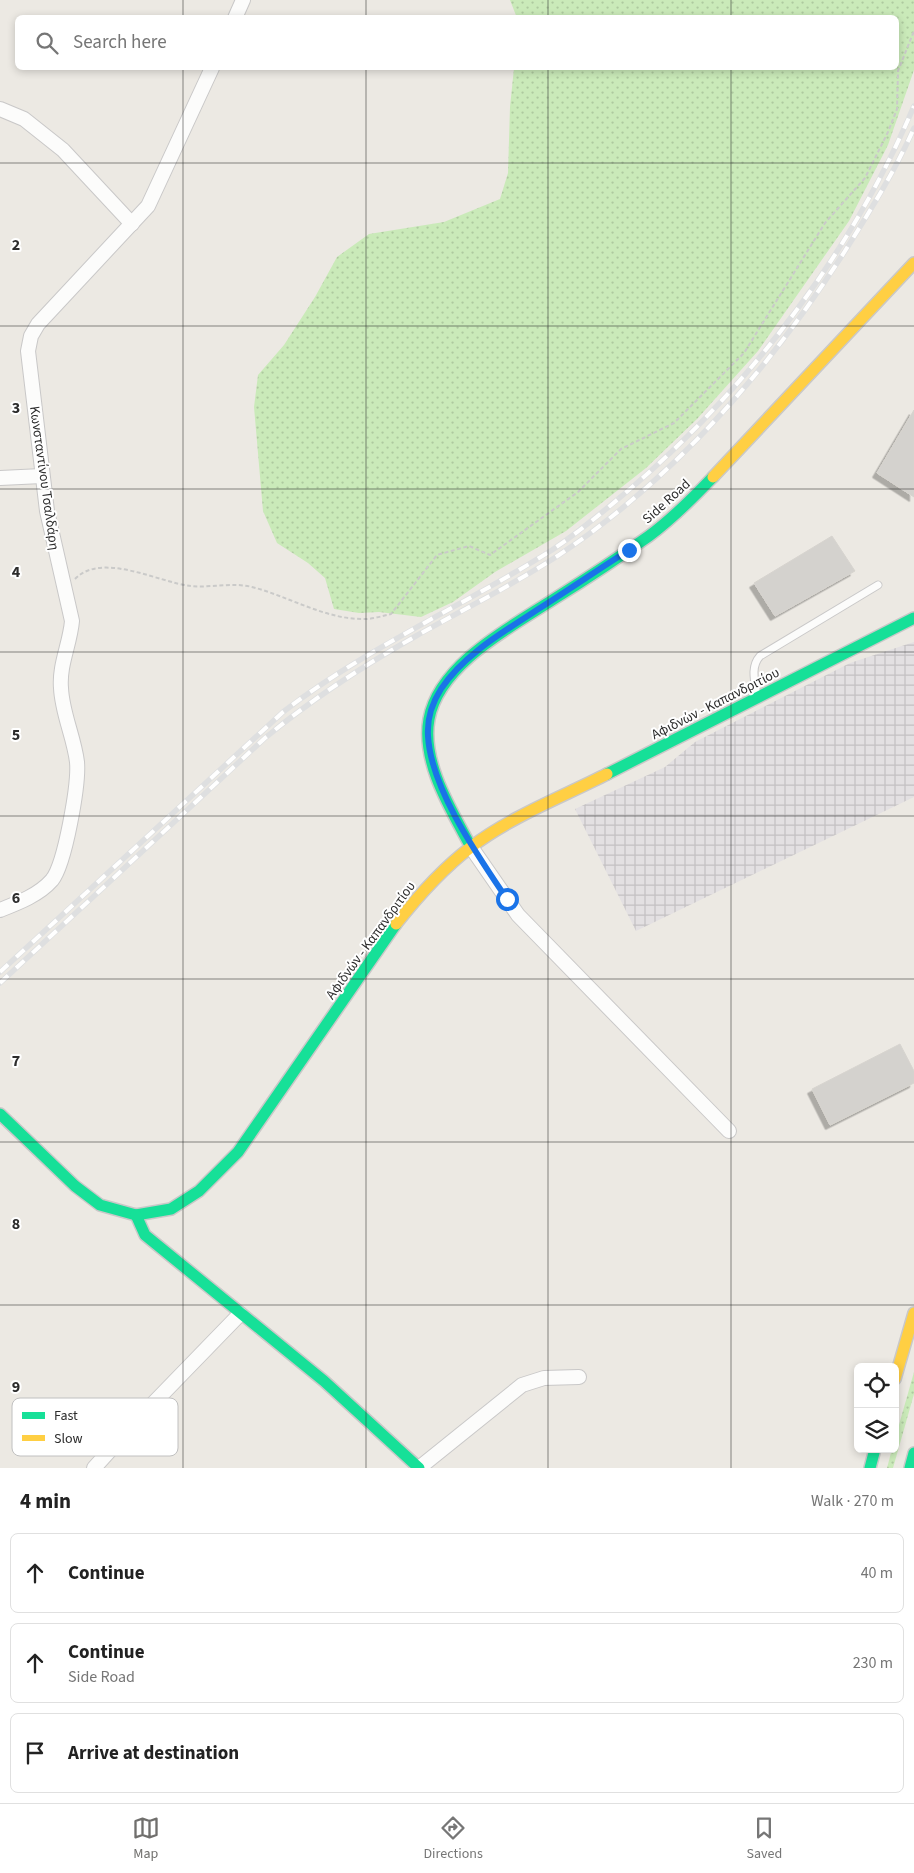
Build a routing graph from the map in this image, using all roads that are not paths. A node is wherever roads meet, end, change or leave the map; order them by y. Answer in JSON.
{"nodes":[{"id":1,"x":243,"y":0,"type":"edge"},
{"id":2,"x":236,"y":15,"type":"edge"},
{"id":3,"x":211,"y":70,"type":"edge"},
{"id":4,"x":0,"y":109,"type":"edge"},
{"id":5,"x":132,"y":224,"type":"junction"},
{"id":6,"x":914,"y":263,"type":"edge"},
{"id":7,"x":42,"y":476,"type":"junction"},
{"id":8,"x":0,"y":478,"type":"edge"},
{"id":9,"x":878,"y":585,"type":"dead end"},
{"id":10,"x":914,"y":618,"type":"edge"},
{"id":11,"x":758,"y":699,"type":"junction"},
{"id":12,"x":471,"y":847,"type":"junction"},
{"id":13,"x":0,"y":910,"type":"edge"},
{"id":14,"x":0,"y":1114,"type":"edge"},
{"id":15,"x":730,"y":1131,"type":"dead end"},
{"id":16,"x":136,"y":1215,"type":"junction"},
{"id":17,"x":914,"y":1312,"type":"edge"},
{"id":18,"x":240,"y":1314,"type":"junction"},
{"id":19,"x":899,"y":1365,"type":"edge"},
{"id":20,"x":579,"y":1377,"type":"dead end"},
{"id":21,"x":158,"y":1398,"type":"edge"},
{"id":22,"x":875,"y":1453,"type":"edge"},
{"id":23,"x":914,"y":1453,"type":"edge"},
{"id":24,"x":105,"y":1456,"type":"edge"},
{"id":25,"x":94,"y":1468,"type":"edge"},
{"id":26,"x":419,"y":1468,"type":"edge"},
{"id":27,"x":870,"y":1468,"type":"edge"},
{"id":28,"x":910,"y":1468,"type":"edge"}],
"edges":[{"from":1,"to":2,"type":"street"},
{"from":3,"to":5,"type":"street","name":"Κωνσταντίνου Τσαλδάρη"},
{"from":4,"to":5,"type":"street"},
{"from":5,"to":7,"type":"street","name":"Κωνσταντίνου Τσαλδάρη"},
{"from":6,"to":12,"type":"main road","name":"Side Road"},
{"from":7,"to":8,"type":"street"},
{"from":7,"to":13,"type":"street","name":"Κωνσταντίνου Τσαλδάρη"},
{"from":9,"to":11,"type":"lane"},
{"from":10,"to":11,"type":"main road","name":"Αφιδνών - Καπανδριτίου"},
{"from":11,"to":12,"type":"main road","name":"Αφιδνών - Καπανδριτίου"},
{"from":12,"to":15,"type":"street"},
{"from":12,"to":16,"type":"main road","name":"Αφιδνών - Καπανδριτίου"},
{"from":14,"to":16,"type":"main road","name":"Αφιδνών - Καπανδριτίου"},
{"from":16,"to":18,"type":"main road"},
{"from":17,"to":19,"type":"main road"},
{"from":18,"to":21,"type":"street"},
{"from":18,"to":26,"type":"main road"},
{"from":20,"to":26,"type":"street"},
{"from":22,"to":27,"type":"main road"},
{"from":23,"to":28,"type":"main road"},
{"from":24,"to":25,"type":"street"}]}
